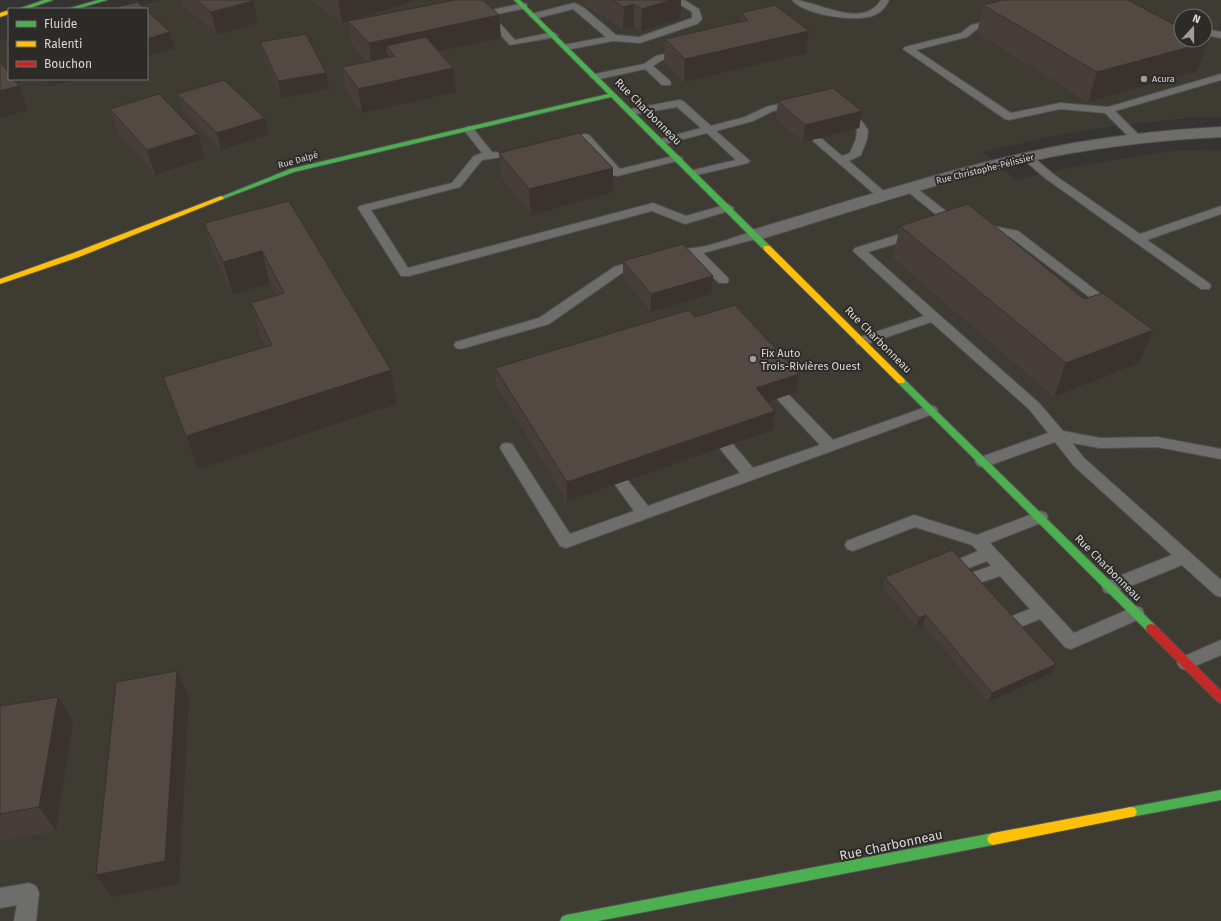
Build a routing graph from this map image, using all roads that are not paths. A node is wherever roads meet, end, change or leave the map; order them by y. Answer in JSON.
{"nodes":[{"id":1,"x":50,"y":0,"type":"edge"},
{"id":2,"x":104,"y":0,"type":"edge"},
{"id":3,"x":677,"y":0,"type":"edge"},
{"id":4,"x":796,"y":0,"type":"edge"},
{"id":5,"x":885,"y":0,"type":"edge"},
{"id":6,"x":589,"y":1,"type":"dead end"},
{"id":7,"x":521,"y":3,"type":"edge"},
{"id":8,"x":574,"y":6,"type":"junction"},
{"id":9,"x":23,"y":8,"type":"edge"},
{"id":10,"x":74,"y":8,"type":"edge"},
{"id":11,"x":534,"y":16,"type":"junction"},
{"id":12,"x":1007,"y":20,"type":"edge"},
{"id":13,"x":553,"y":35,"type":"junction"},
{"id":14,"x":613,"y":38,"type":"junction"},
{"id":15,"x":566,"y":47,"type":"junction"},
{"id":16,"x":690,"y":52,"type":"edge"},
{"id":17,"x":647,"y":66,"type":"junction"},
{"id":18,"x":595,"y":77,"type":"junction"},
{"id":19,"x":1221,"y":77,"type":"edge"},
{"id":20,"x":666,"y":83,"type":"dead end"},
{"id":21,"x":614,"y":94,"type":"junction"},
{"id":22,"x":806,"y":101,"type":"edge"},
{"id":23,"x":838,"y":106,"type":"edge"},
{"id":24,"x":1108,"y":110,"type":"junction"},
{"id":25,"x":631,"y":112,"type":"junction"},
{"id":26,"x":468,"y":129,"type":"junction"},
{"id":27,"x":709,"y":130,"type":"junction"},
{"id":28,"x":1221,"y":132,"type":"edge"},
{"id":29,"x":1137,"y":139,"type":"junction"},
{"id":30,"x":818,"y":140,"type":"dead end"},
{"id":31,"x":661,"y":142,"type":"junction"},
{"id":32,"x":556,"y":144,"type":"edge"},
{"id":33,"x":512,"y":154,"type":"edge"},
{"id":34,"x":489,"y":155,"type":"junction"},
{"id":35,"x":1027,"y":157,"type":"junction"},
{"id":36,"x":677,"y":158,"type":"junction"},
{"id":37,"x":842,"y":160,"type":"junction"},
{"id":38,"x":693,"y":173,"type":"junction"},
{"id":39,"x":911,"y":189,"type":"junction"},
{"id":40,"x":883,"y":196,"type":"junction"},
{"id":41,"x":728,"y":208,"type":"junction"},
{"id":42,"x":1221,"y":210,"type":"edge"},
{"id":43,"x":952,"y":222,"type":"junction"},
{"id":44,"x":755,"y":235,"type":"junction"},
{"id":45,"x":1138,"y":239,"type":"junction"},
{"id":46,"x":695,"y":252,"type":"junction"},
{"id":47,"x":723,"y":280,"type":"dead end"},
{"id":48,"x":0,"y":282,"type":"edge"},
{"id":49,"x":1205,"y":286,"type":"dead end"},
{"id":50,"x":1105,"y":302,"type":"edge"},
{"id":51,"x":934,"y":317,"type":"junction"},
{"id":52,"x":862,"y":341,"type":"junction"},
{"id":53,"x":461,"y":345,"type":"dead end"},
{"id":54,"x":783,"y":397,"type":"dead end"},
{"id":55,"x":931,"y":410,"type":"junction"},
{"id":56,"x":1058,"y":435,"type":"junction"},
{"id":57,"x":726,"y":446,"type":"dead end"},
{"id":58,"x":831,"y":447,"type":"junction"},
{"id":59,"x":507,"y":448,"type":"dead end"},
{"id":60,"x":1221,"y":454,"type":"edge"},
{"id":61,"x":984,"y":462,"type":"junction"},
{"id":62,"x":751,"y":476,"type":"junction"},
{"id":63,"x":621,"y":482,"type":"dead end"},
{"id":64,"x":645,"y":514,"type":"junction"},
{"id":65,"x":1040,"y":517,"type":"junction"},
{"id":66,"x":978,"y":541,"type":"junction"},
{"id":67,"x":853,"y":545,"type":"dead end"},
{"id":68,"x":989,"y":554,"type":"junction"},
{"id":69,"x":1185,"y":557,"type":"junction"},
{"id":70,"x":956,"y":567,"type":"edge"},
{"id":71,"x":1002,"y":568,"type":"junction"},
{"id":72,"x":968,"y":581,"type":"edge"},
{"id":73,"x":1110,"y":587,"type":"junction"},
{"id":74,"x":1221,"y":590,"type":"edge"},
{"id":75,"x":1042,"y":611,"type":"junction"},
{"id":76,"x":1136,"y":613,"type":"junction"},
{"id":77,"x":1008,"y":625,"type":"edge"},
{"id":78,"x":1221,"y":647,"type":"edge"},
{"id":79,"x":1186,"y":663,"type":"junction"},
{"id":80,"x":1221,"y":698,"type":"edge"},
{"id":81,"x":1221,"y":795,"type":"edge"},
{"id":82,"x":0,"y":898,"type":"edge"},
{"id":83,"x":25,"y":921,"type":"edge"},
{"id":84,"x":566,"y":921,"type":"edge"}],
"edges":[{"from":1,"to":9,"type":"street"},
{"from":2,"to":10,"type":"street"},
{"from":3,"to":14,"type":"lane"},
{"from":4,"to":5,"type":"lane"},
{"from":6,"to":8,"type":"lane"},
{"from":7,"to":11,"type":"street","name":"Rue Charbonneau"},
{"from":7,"to":13,"type":"lane"},
{"from":8,"to":11,"type":"lane"},
{"from":8,"to":14,"type":"lane"},
{"from":11,"to":13,"type":"street","name":"Rue Charbonneau"},
{"from":12,"to":24,"type":"lane"},
{"from":13,"to":15,"type":"street","name":"Rue Charbonneau"},
{"from":14,"to":15,"type":"lane"},
{"from":15,"to":18,"type":"street","name":"Rue Charbonneau"},
{"from":16,"to":17,"type":"lane"},
{"from":17,"to":18,"type":"lane"},
{"from":17,"to":20,"type":"lane"},
{"from":18,"to":21,"type":"street","name":"Rue Charbonneau"},
{"from":19,"to":24,"type":"lane"},
{"from":21,"to":25,"type":"street","name":"Rue Charbonneau"},
{"from":21,"to":26,"type":"street","name":"Rue Dalpé"},
{"from":22,"to":27,"type":"lane"},
{"from":23,"to":37,"type":"lane"},
{"from":24,"to":29,"type":"lane"},
{"from":25,"to":27,"type":"lane"},
{"from":25,"to":31,"type":"street","name":"Rue Charbonneau"},
{"from":26,"to":34,"type":"lane"},
{"from":26,"to":48,"type":"street","name":"Rue Dalpé"},
{"from":27,"to":31,"type":"lane"},
{"from":27,"to":38,"type":"lane"},
{"from":28,"to":29,"type":"street","name":"Rue Christophe-Pélissier"},
{"from":29,"to":35,"type":"street","name":"Rue Christophe-Pélissier"},
{"from":30,"to":37,"type":"lane"},
{"from":31,"to":36,"type":"street","name":"Rue Charbonneau"},
{"from":32,"to":36,"type":"lane"},
{"from":33,"to":34,"type":"lane"},
{"from":34,"to":41,"type":"lane"},
{"from":35,"to":39,"type":"street","name":"Rue Christophe-Pélissier"},
{"from":35,"to":45,"type":"lane"},
{"from":36,"to":38,"type":"street","name":"Rue Charbonneau"},
{"from":37,"to":40,"type":"lane"},
{"from":38,"to":41,"type":"street","name":"Rue Charbonneau"},
{"from":39,"to":40,"type":"street","name":"Rue Christophe-Pélissier"},
{"from":39,"to":43,"type":"lane"},
{"from":40,"to":44,"type":"street","name":"Rue Christophe-Pélissier"},
{"from":41,"to":44,"type":"street","name":"Rue Charbonneau"},
{"from":42,"to":45,"type":"lane"},
{"from":43,"to":50,"type":"lane"},
{"from":43,"to":51,"type":"lane"},
{"from":44,"to":46,"type":"lane"},
{"from":44,"to":52,"type":"street","name":"Rue Charbonneau"},
{"from":45,"to":49,"type":"lane"},
{"from":46,"to":47,"type":"lane"},
{"from":46,"to":53,"type":"lane"},
{"from":51,"to":52,"type":"lane"},
{"from":51,"to":56,"type":"lane"},
{"from":52,"to":55,"type":"street","name":"Rue Charbonneau"},
{"from":54,"to":58,"type":"lane"},
{"from":55,"to":58,"type":"lane"},
{"from":55,"to":61,"type":"street","name":"Rue Charbonneau"},
{"from":56,"to":60,"type":"lane"},
{"from":56,"to":61,"type":"lane"},
{"from":56,"to":69,"type":"lane"},
{"from":57,"to":62,"type":"lane"},
{"from":58,"to":62,"type":"lane"},
{"from":59,"to":64,"type":"lane"},
{"from":61,"to":65,"type":"street","name":"Rue Charbonneau"},
{"from":62,"to":64,"type":"lane"},
{"from":63,"to":64,"type":"lane"},
{"from":65,"to":66,"type":"lane"},
{"from":65,"to":73,"type":"street","name":"Rue Charbonneau"},
{"from":66,"to":67,"type":"lane"},
{"from":66,"to":68,"type":"lane"},
{"from":68,"to":70,"type":"lane"},
{"from":68,"to":71,"type":"lane"},
{"from":69,"to":73,"type":"lane"},
{"from":69,"to":74,"type":"lane"},
{"from":71,"to":72,"type":"lane"},
{"from":71,"to":75,"type":"lane"},
{"from":73,"to":76,"type":"street","name":"Rue Charbonneau"},
{"from":75,"to":76,"type":"lane"},
{"from":75,"to":77,"type":"lane"},
{"from":76,"to":79,"type":"street","name":"Rue Charbonneau"},
{"from":78,"to":79,"type":"lane"},
{"from":79,"to":80,"type":"street","name":"Rue Charbonneau"},
{"from":81,"to":84,"type":"street","name":"Rue Charbonneau"},
{"from":82,"to":83,"type":"lane"}]}
